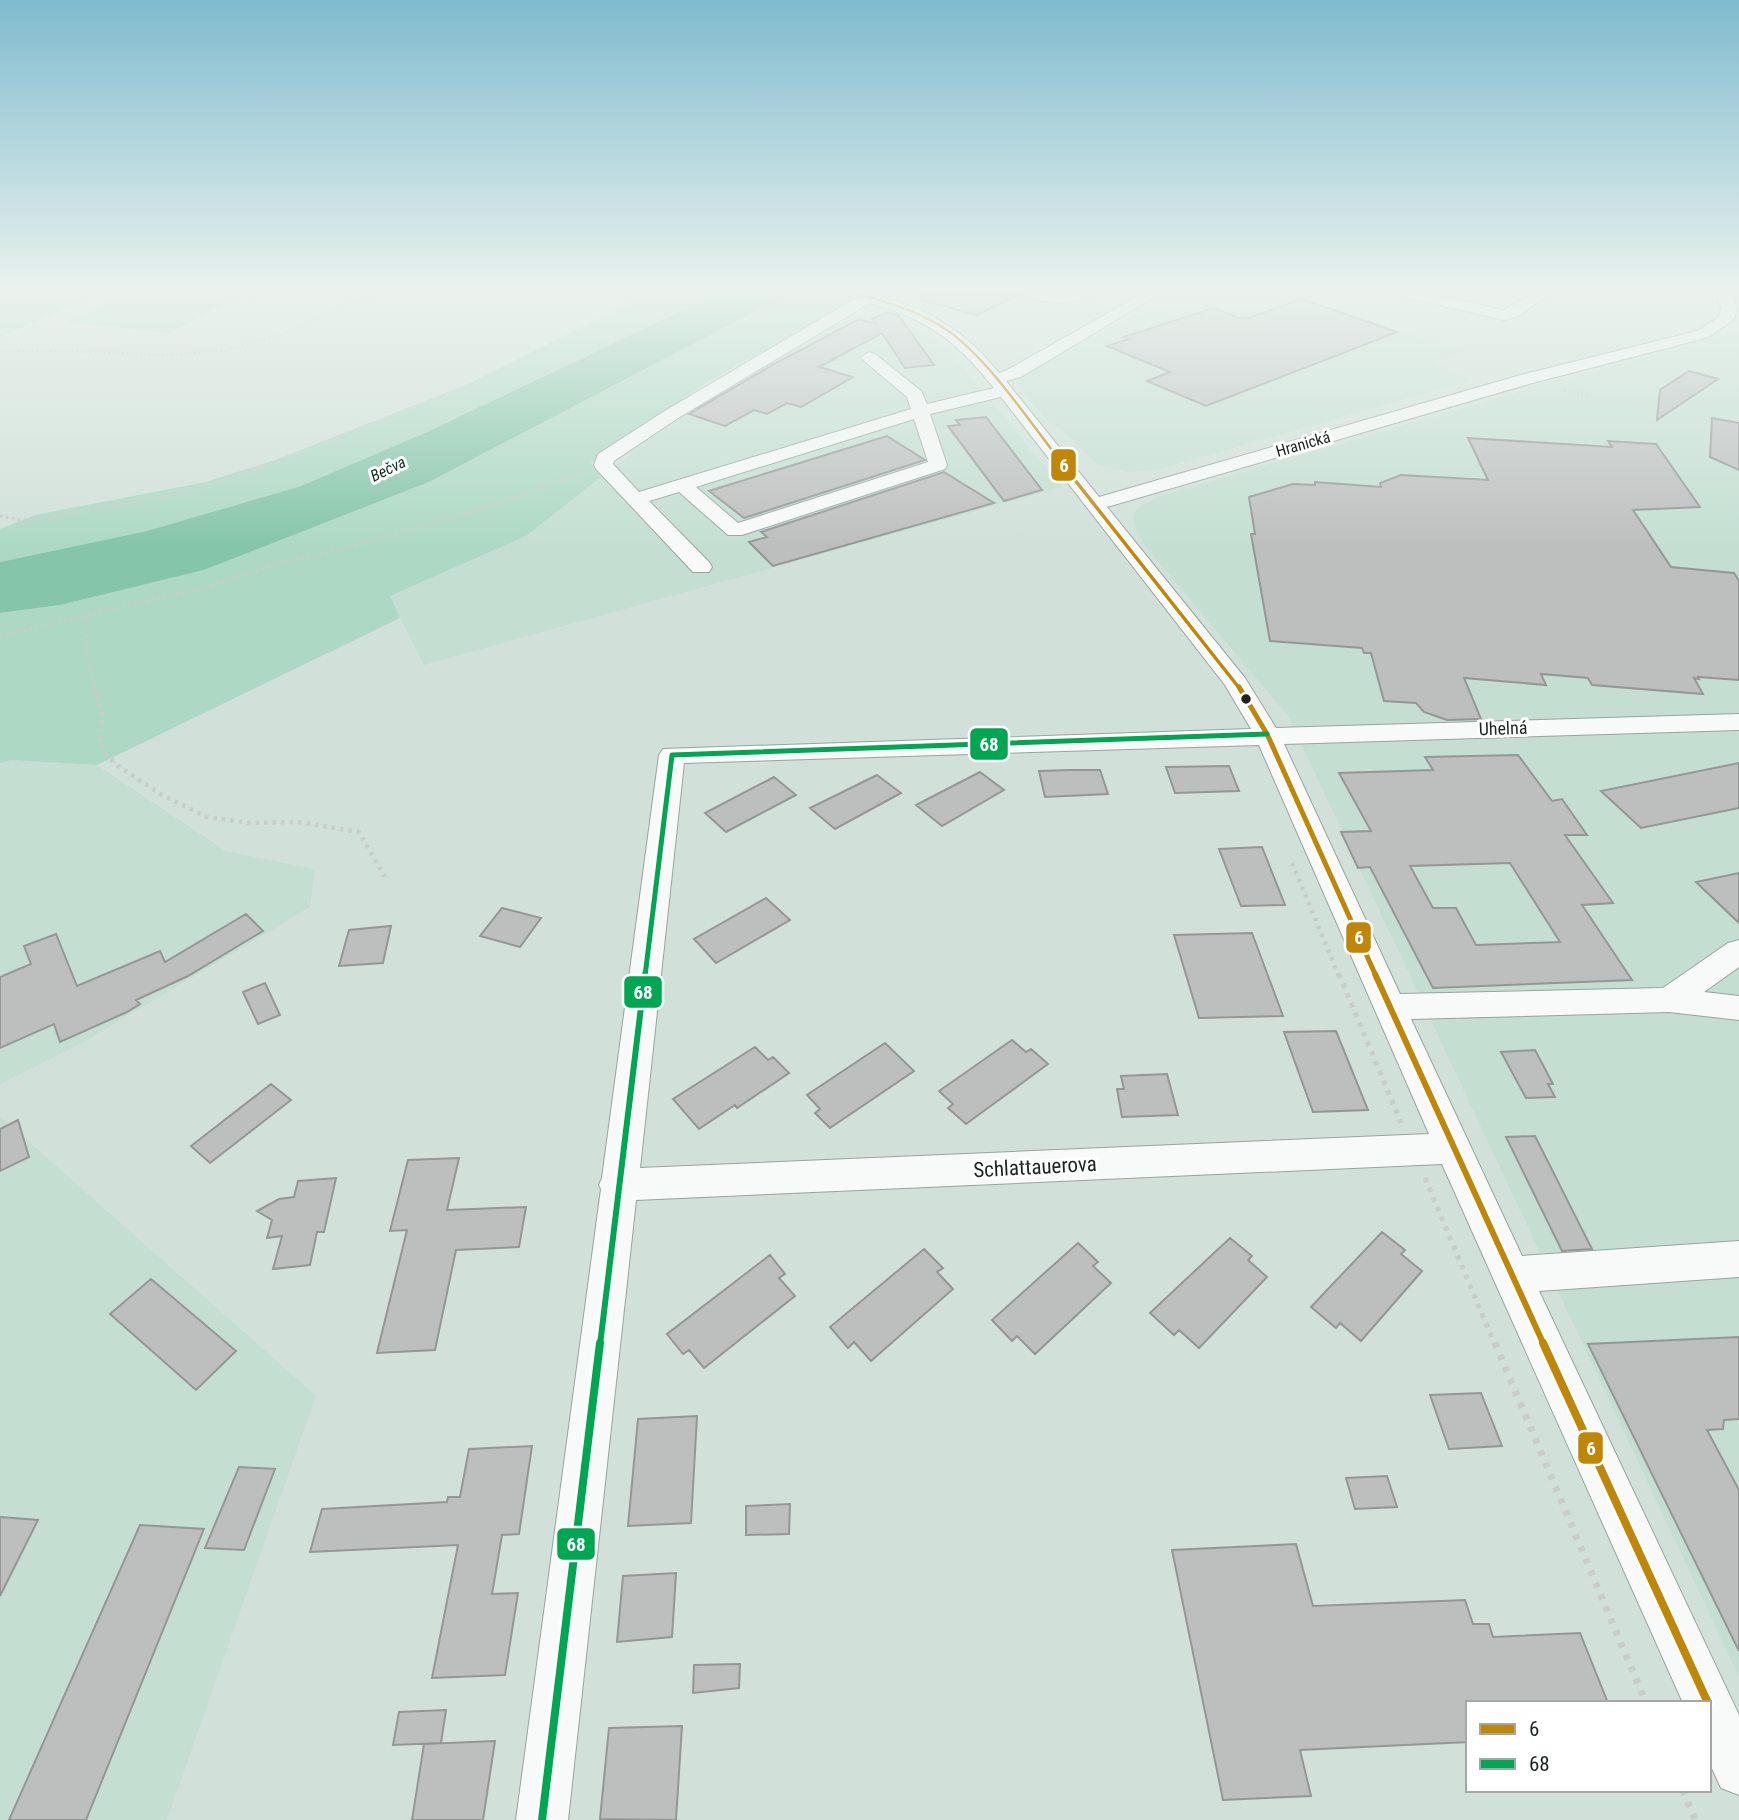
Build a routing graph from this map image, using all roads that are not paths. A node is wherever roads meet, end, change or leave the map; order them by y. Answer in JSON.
{"nodes":[{"id":1,"x":730,"y":378,"type":"edge"},
{"id":2,"x":894,"y":378,"type":"edge"},
{"id":3,"x":994,"y":378,"type":"edge"},
{"id":4,"x":1009,"y":378,"type":"edge"},
{"id":5,"x":1531,"y":378,"type":"edge"},
{"id":6,"x":1000,"y":385,"type":"junction"},
{"id":7,"x":921,"y":412,"type":"junction"},
{"id":8,"x":682,"y":485,"type":"junction"},
{"id":9,"x":636,"y":499,"type":"junction"},
{"id":10,"x":1093,"y":505,"type":"junction"},
{"id":11,"x":701,"y":567,"type":"dead end"},
{"id":12,"x":1739,"y":722,"type":"edge"},
{"id":13,"x":1267,"y":734,"type":"junction"},
{"id":14,"x":1739,"y":951,"type":"edge"},
{"id":15,"x":1669,"y":1000,"type":"junction"},
{"id":16,"x":1389,"y":1007,"type":"junction"},
{"id":17,"x":1739,"y":1008,"type":"edge"},
{"id":18,"x":1453,"y":1148,"type":"junction"},
{"id":19,"x":617,"y":1185,"type":"junction"},
{"id":20,"x":1739,"y":1259,"type":"edge"},
{"id":21,"x":1511,"y":1275,"type":"junction"},
{"id":22,"x":1708,"y":1701,"type":"edge"},
{"id":23,"x":1711,"y":1708,"type":"edge"},
{"id":24,"x":1739,"y":1770,"type":"edge"},
{"id":25,"x":542,"y":1820,"type":"edge"}],
"edges":[{"from":1,"to":9,"type":"street"},
{"from":2,"to":7,"type":"street"},
{"from":3,"to":6,"type":"street"},
{"from":4,"to":6,"type":"street"},
{"from":5,"to":10,"type":"street","name":"Hranická"},
{"from":6,"to":7,"type":"street"},
{"from":6,"to":10,"type":"street"},
{"from":7,"to":8,"type":"street"},
{"from":7,"to":8,"type":"street"},
{"from":8,"to":9,"type":"street"},
{"from":9,"to":11,"type":"street"},
{"from":10,"to":13,"type":"street"},
{"from":12,"to":13,"type":"street","name":"Uhelná"},
{"from":13,"to":16,"type":"street"},
{"from":13,"to":19,"type":"street","name":"Uhelná"},
{"from":14,"to":15,"type":"street"},
{"from":15,"to":16,"type":"street"},
{"from":15,"to":17,"type":"street"},
{"from":16,"to":18,"type":"street"},
{"from":18,"to":19,"type":"street","name":"Schlattauerova"},
{"from":18,"to":21,"type":"street"},
{"from":19,"to":25,"type":"street"},
{"from":20,"to":21,"type":"street"},
{"from":21,"to":22,"type":"street"},
{"from":23,"to":24,"type":"street"}]}
